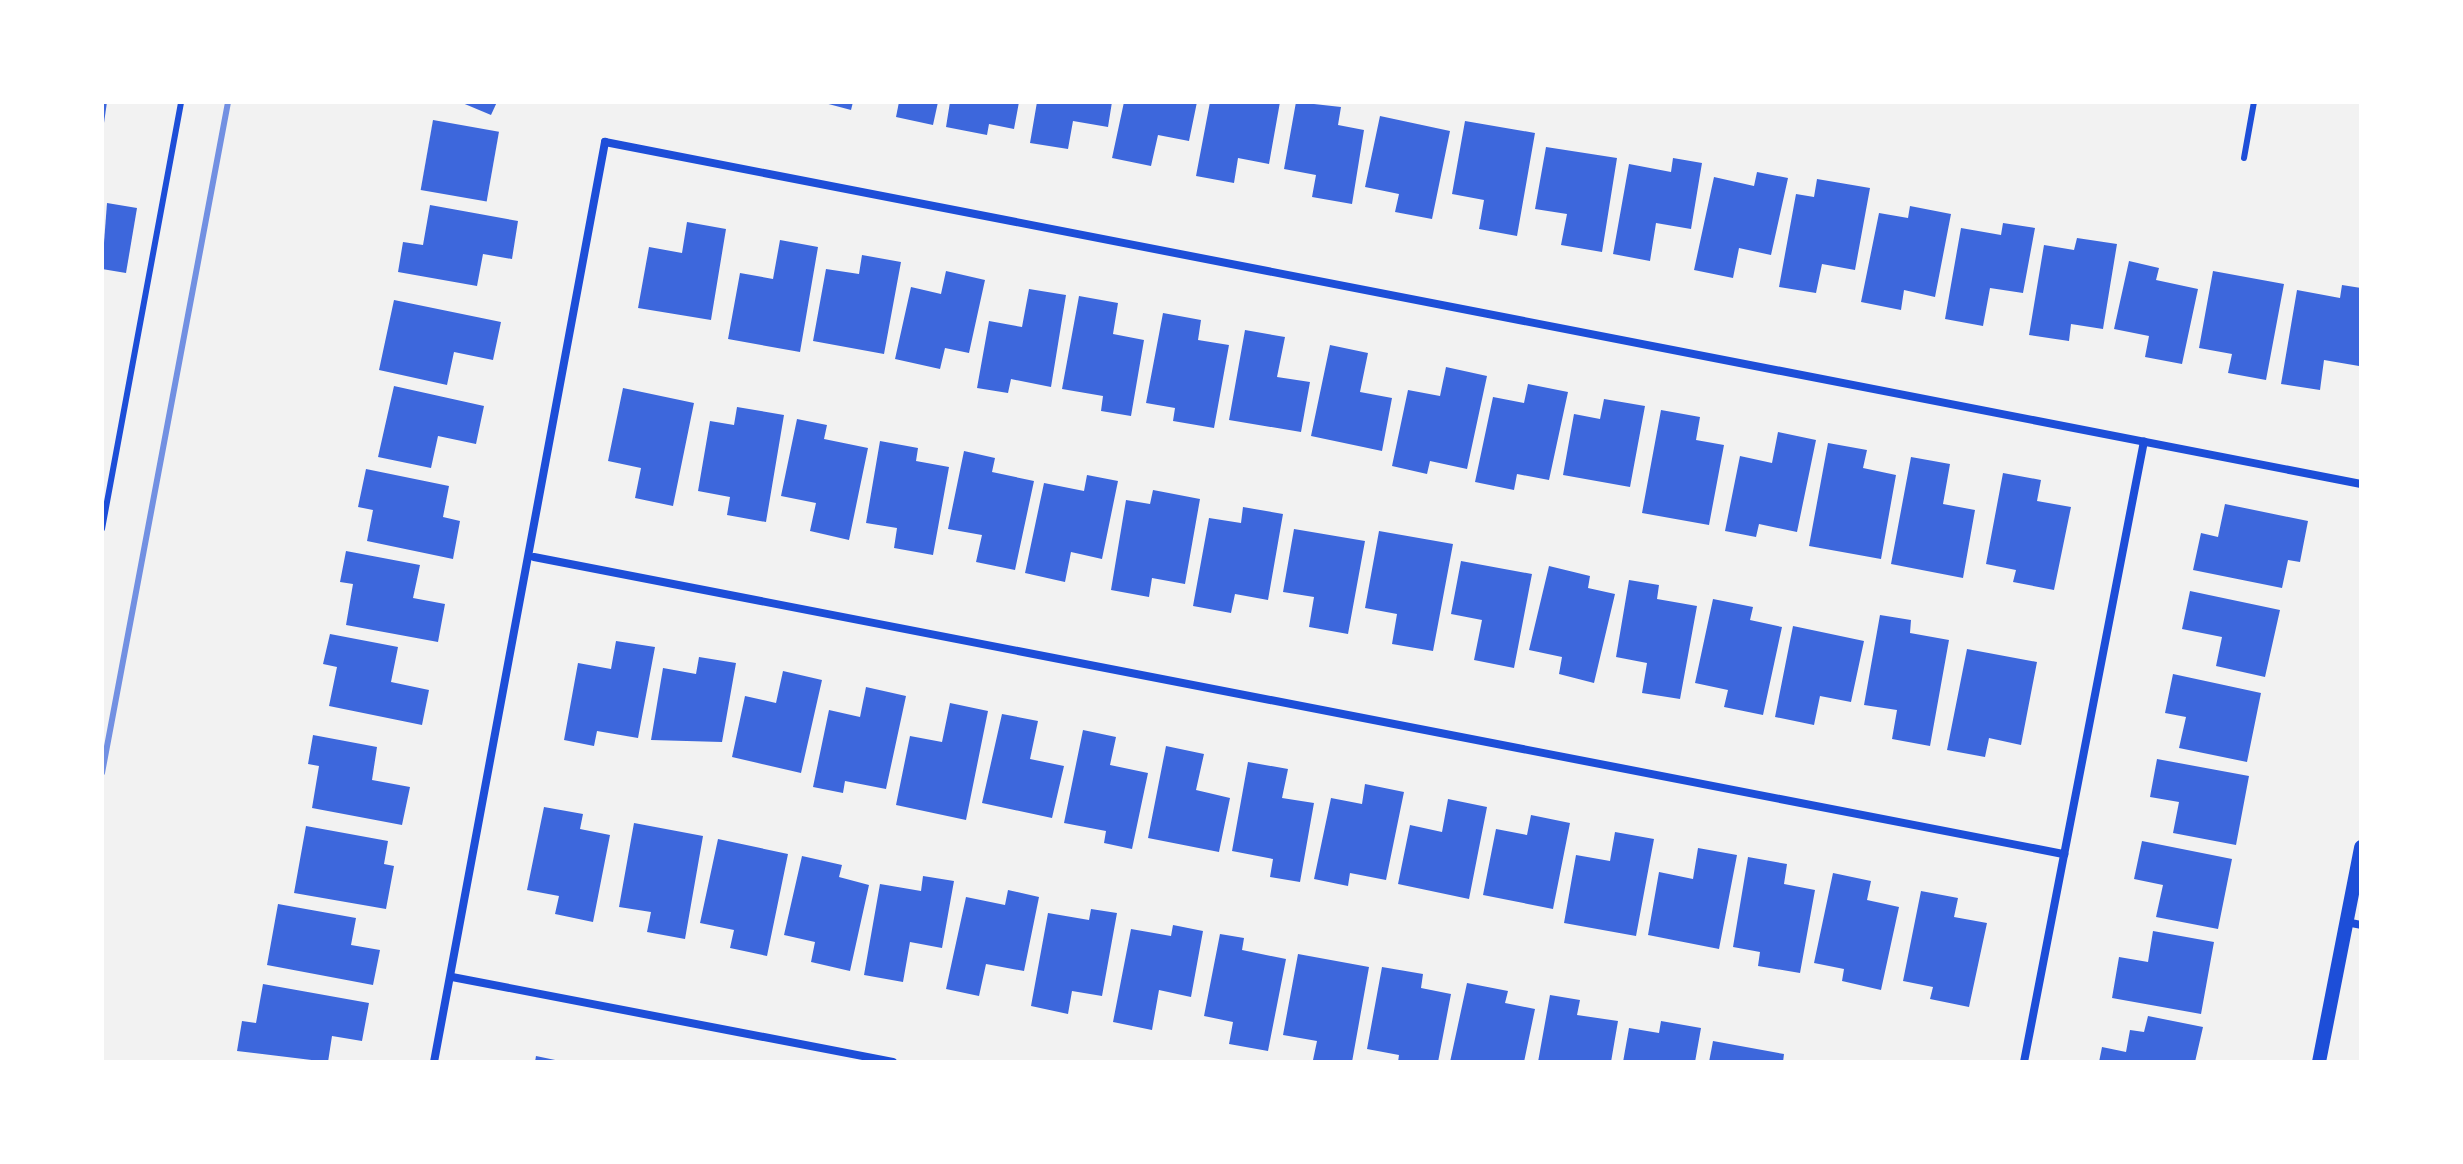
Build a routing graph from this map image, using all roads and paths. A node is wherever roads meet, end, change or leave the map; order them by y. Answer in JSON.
{"nodes":[{"id":1,"x":181,"y":102,"type":"edge"},
{"id":2,"x":2254,"y":102,"type":"edge"},
{"id":3,"x":2244,"y":158,"type":"dead end"},
{"id":4,"x":2144,"y":441,"type":"junction"},
{"id":5,"x":2361,"y":484,"type":"edge"},
{"id":6,"x":102,"y":529,"type":"edge"},
{"id":7,"x":534,"y":557,"type":"junction"},
{"id":8,"x":2361,"y":847,"type":"edge"},
{"id":9,"x":2064,"y":854,"type":"junction"},
{"id":10,"x":2354,"y":924,"type":"edge"},
{"id":11,"x":452,"y":977,"type":"junction"},
{"id":12,"x":434,"y":1062,"type":"edge"},
{"id":13,"x":893,"y":1062,"type":"edge"},
{"id":14,"x":2024,"y":1062,"type":"edge"},
{"id":15,"x":2319,"y":1062,"type":"edge"}],
"edges":[{"from":1,"to":6,"type":"lane"},
{"from":2,"to":3,"type":"lane"},
{"from":4,"to":5,"type":"street"},
{"from":4,"to":7,"type":"street"},
{"from":4,"to":9,"type":"street"},
{"from":7,"to":9,"type":"street"},
{"from":7,"to":11,"type":"street"},
{"from":8,"to":10,"type":"street"},
{"from":9,"to":14,"type":"street"},
{"from":10,"to":15,"type":"street"},
{"from":11,"to":12,"type":"street"},
{"from":11,"to":13,"type":"street"}]}
